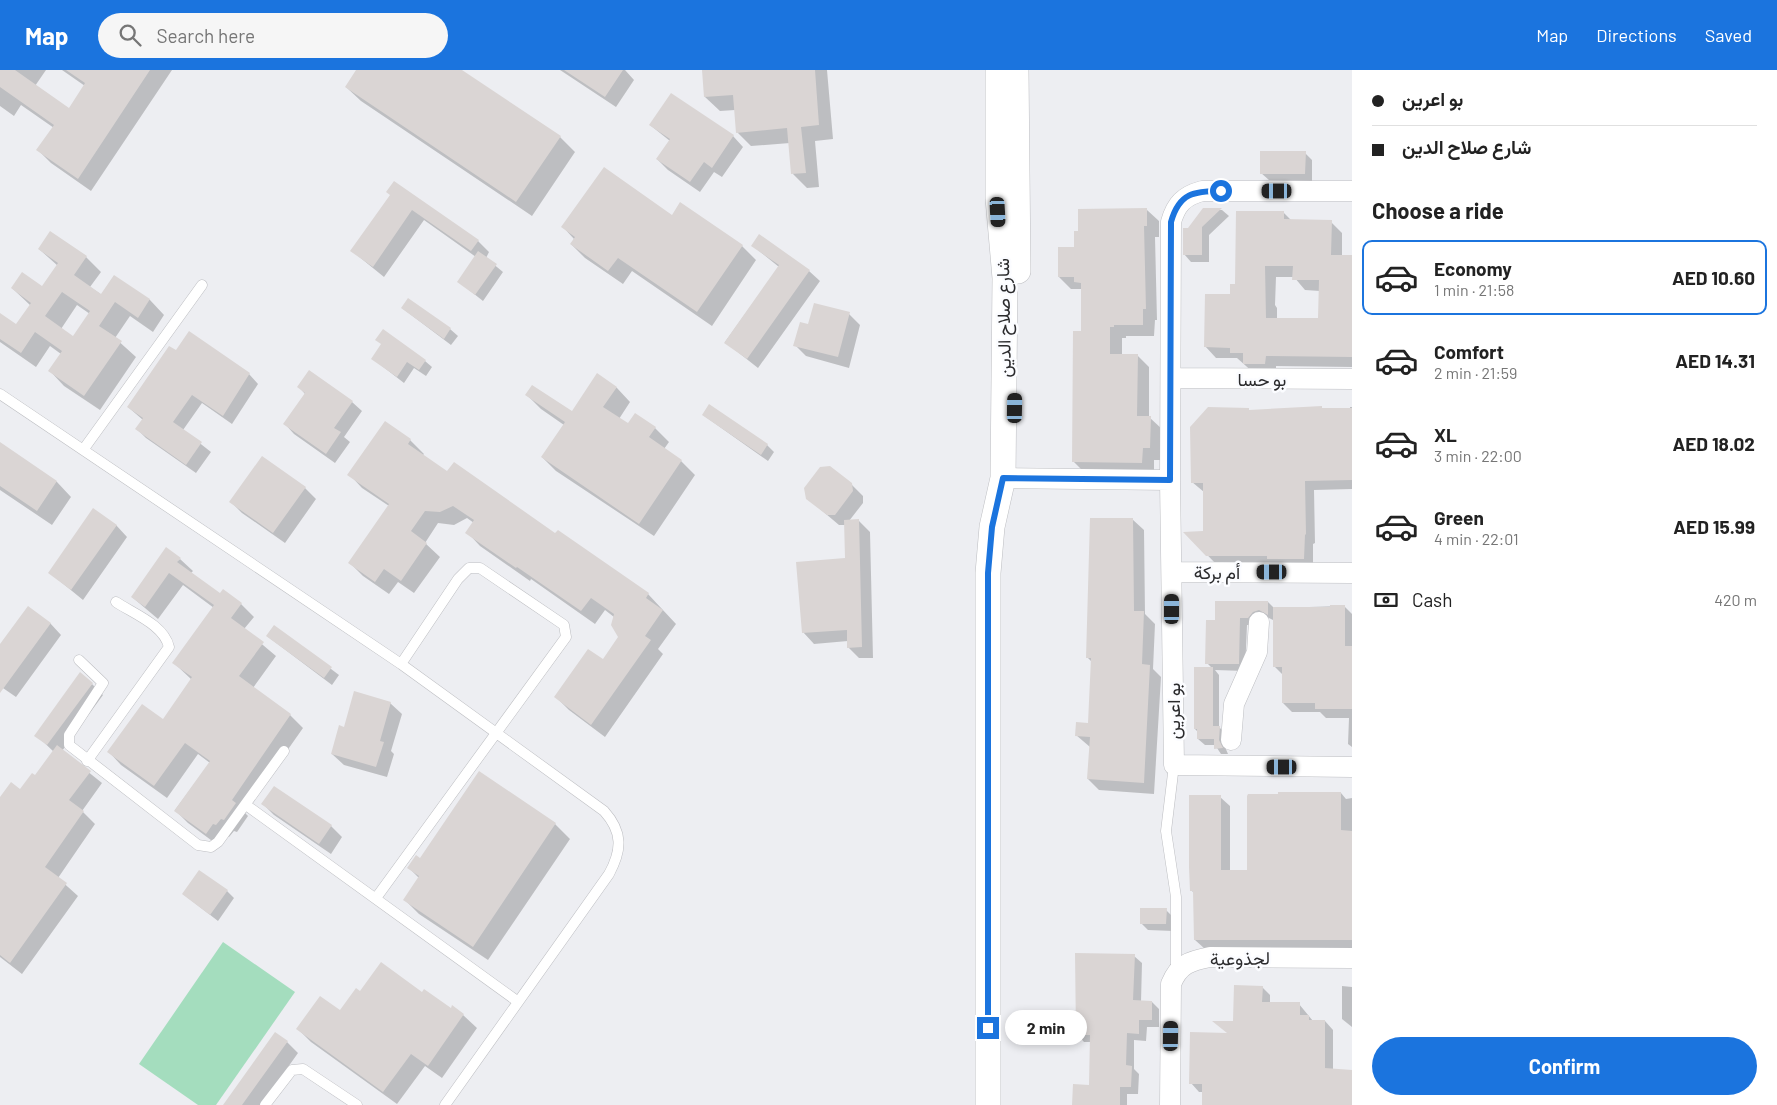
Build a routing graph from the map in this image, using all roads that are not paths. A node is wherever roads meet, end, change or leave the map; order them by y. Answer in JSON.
{"nodes":[{"id":1,"x":998,"y":70,"type":"edge"},
{"id":2,"x":1016,"y":70,"type":"edge"},
{"id":3,"x":1352,"y":192,"type":"edge"},
{"id":4,"x":202,"y":285,"type":"dead end"},
{"id":5,"x":1172,"y":378,"type":"junction"},
{"id":6,"x":1352,"y":379,"type":"edge"},
{"id":7,"x":0,"y":394,"type":"edge"},
{"id":8,"x":83,"y":450,"type":"junction"},
{"id":9,"x":1008,"y":478,"type":"junction"},
{"id":10,"x":1170,"y":480,"type":"junction"},
{"id":11,"x":1172,"y":572,"type":"junction"},
{"id":12,"x":1352,"y":573,"type":"edge"},
{"id":13,"x":116,"y":602,"type":"dead end"},
{"id":14,"x":1259,"y":622,"type":"dead end"},
{"id":15,"x":79,"y":660,"type":"dead end"},
{"id":16,"x":401,"y":664,"type":"junction"},
{"id":17,"x":496,"y":732,"type":"junction"},
{"id":18,"x":284,"y":751,"type":"dead end"},
{"id":19,"x":1231,"y":752,"type":"junction"},
{"id":20,"x":87,"y":761,"type":"junction"},
{"id":21,"x":1174,"y":765,"type":"junction"},
{"id":22,"x":1352,"y":767,"type":"edge"},
{"id":23,"x":246,"y":805,"type":"junction"},
{"id":24,"x":376,"y":898,"type":"junction"},
{"id":25,"x":1352,"y":958,"type":"edge"},
{"id":26,"x":1176,"y":972,"type":"junction"},
{"id":27,"x":517,"y":1001,"type":"junction"},
{"id":28,"x":266,"y":1105,"type":"edge"},
{"id":29,"x":357,"y":1105,"type":"edge"},
{"id":30,"x":445,"y":1105,"type":"edge"},
{"id":31,"x":988,"y":1105,"type":"edge"},
{"id":32,"x":1002,"y":1105,"type":"edge"},
{"id":33,"x":1170,"y":1105,"type":"edge"}],
"edges":[{"from":1,"to":9,"type":"street","name":"شارع صلاح الدين"},
{"from":2,"to":9,"type":"street","name":"شارع صلاح الدين"},
{"from":3,"to":5,"type":"street","name":"بو اعرين"},
{"from":4,"to":8,"type":"lane"},
{"from":5,"to":6,"type":"street","name":"بو حسا"},
{"from":5,"to":10,"type":"street","name":"بو اعرين"},
{"from":7,"to":8,"type":"lane"},
{"from":8,"to":16,"type":"lane"},
{"from":9,"to":10,"type":"street"},
{"from":9,"to":31,"type":"street","name":"شارع صلاح الدين"},
{"from":9,"to":32,"type":"street","name":"شارع صلاح الدين"},
{"from":10,"to":11,"type":"street","name":"بو اعرين"},
{"from":11,"to":12,"type":"street","name":"أم بركة"},
{"from":11,"to":21,"type":"street","name":"بو اعرين"},
{"from":13,"to":20,"type":"lane"},
{"from":14,"to":19,"type":"street"},
{"from":15,"to":20,"type":"lane"},
{"from":16,"to":17,"type":"lane"},
{"from":16,"to":17,"type":"lane"},
{"from":17,"to":24,"type":"lane"},
{"from":17,"to":27,"type":"lane"},
{"from":18,"to":23,"type":"lane"},
{"from":19,"to":21,"type":"street","name":"بو اعرين"},
{"from":19,"to":22,"type":"street","name":"بو اعرين"},
{"from":20,"to":23,"type":"lane"},
{"from":21,"to":26,"type":"lane"},
{"from":23,"to":24,"type":"lane"},
{"from":24,"to":27,"type":"lane"},
{"from":25,"to":26,"type":"street","name":"لجذوعية"},
{"from":26,"to":33,"type":"street"},
{"from":27,"to":30,"type":"lane"},
{"from":28,"to":29,"type":"lane"}]}
